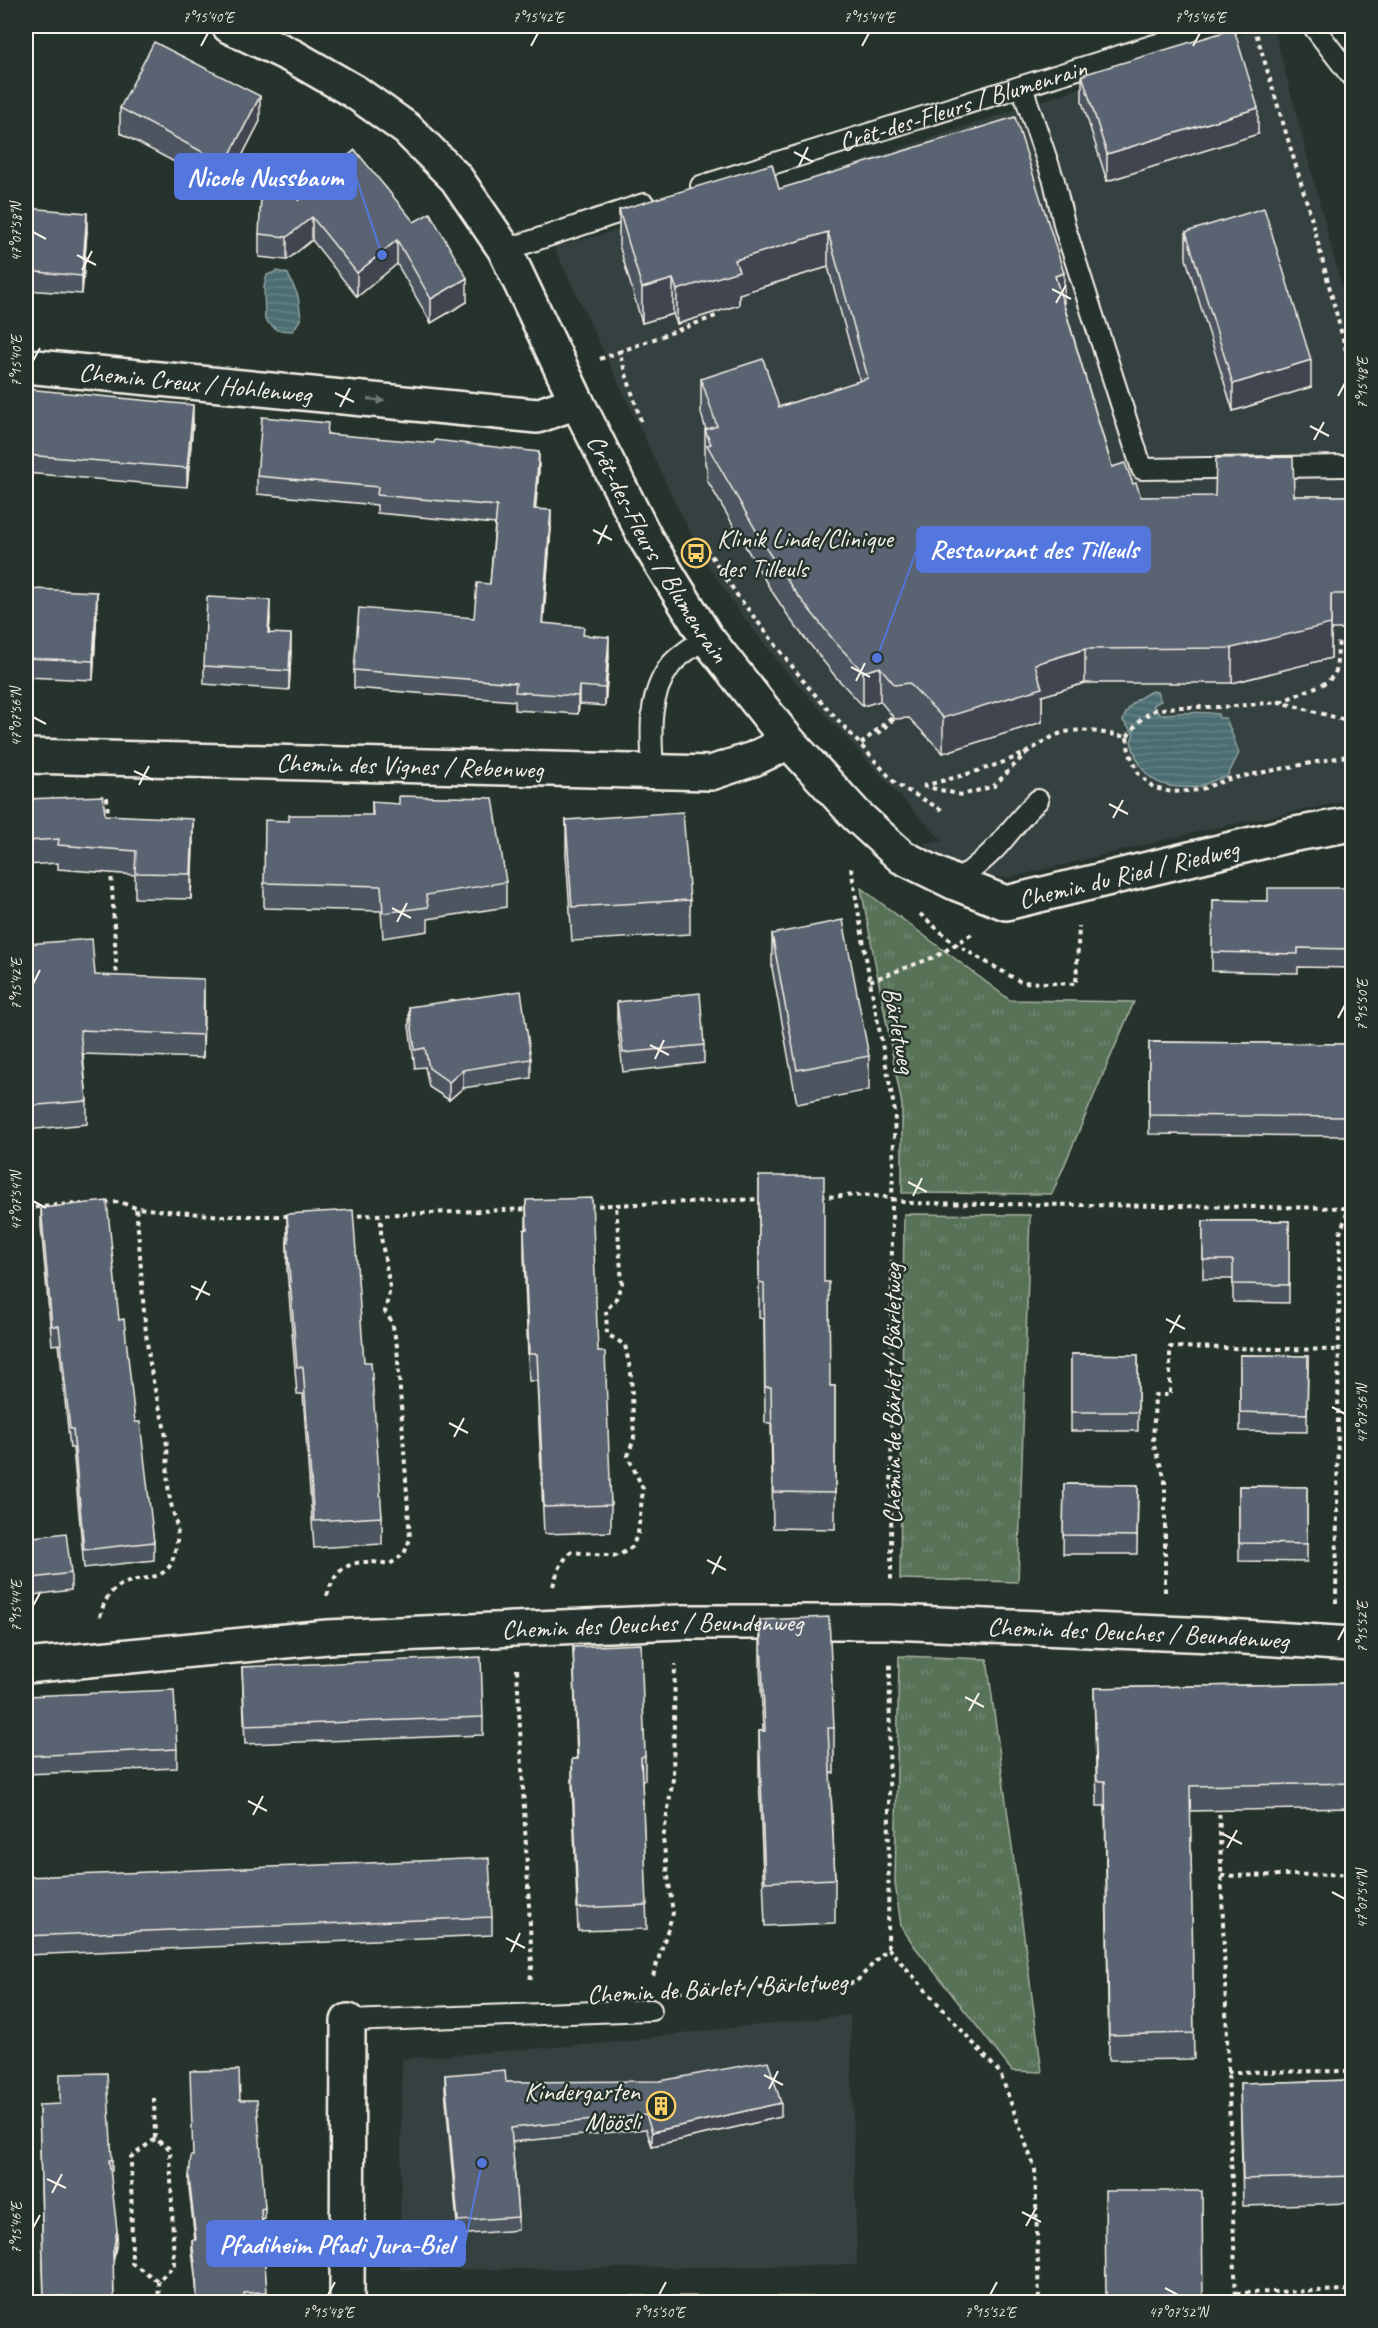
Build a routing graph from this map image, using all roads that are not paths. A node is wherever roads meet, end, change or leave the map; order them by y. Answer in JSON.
{"nodes":[{"id":1,"x":229,"y":26,"type":"edge"},
{"id":2,"x":1216,"y":26,"type":"edge"},
{"id":3,"x":1313,"y":26,"type":"edge"},
{"id":4,"x":1353,"y":77,"type":"edge"},
{"id":5,"x":1022,"y":87,"type":"junction"},
{"id":6,"x":679,"y":193,"type":"edge"},
{"id":7,"x":657,"y":200,"type":"edge"},
{"id":8,"x":505,"y":250,"type":"junction"},
{"id":9,"x":26,"y":366,"type":"edge"},
{"id":10,"x":577,"y":402,"type":"junction"},
{"id":11,"x":1345,"y":466,"type":"dead end"},
{"id":12,"x":706,"y":637,"type":"junction"},
{"id":13,"x":789,"y":742,"type":"junction"},
{"id":14,"x":26,"y":756,"type":"edge"},
{"id":15,"x":653,"y":771,"type":"junction"},
{"id":16,"x":1038,"y":800,"type":"dead end"},
{"id":17,"x":856,"y":815,"type":"joint"},
{"id":18,"x":1353,"y":824,"type":"edge"},
{"id":19,"x":955,"y":883,"type":"junction"},
{"id":20,"x":1353,"y":1644,"type":"edge"},
{"id":21,"x":26,"y":1666,"type":"edge"},
{"id":22,"x":651,"y":2010,"type":"dead end"},
{"id":23,"x":348,"y":2021,"type":"joint"},
{"id":24,"x":347,"y":2302,"type":"edge"}],
"edges":[{"from":1,"to":8,"type":"street","name":"Crêt-des-Fleurs / Blumenrain"},
{"from":2,"to":5,"type":"lane","name":"Crêt-des-Fleurs / Blumenrain"},
{"from":3,"to":4,"type":"lane"},
{"from":5,"to":6,"type":"lane","name":"Crêt-des-Fleurs / Blumenrain"},
{"from":5,"to":11,"type":"lane"},
{"from":7,"to":8,"type":"lane"},
{"from":8,"to":10,"type":"street","name":"Crêt-des-Fleurs / Blumenrain"},
{"from":9,"to":10,"type":"street","name":"Chemin Creux / Hohlenweg","one_way":true},
{"from":10,"to":12,"type":"street","name":"Crêt-des-Fleurs / Blumenrain"},
{"from":12,"to":13,"type":"street","name":"Crêt-des-Fleurs / Blumenrain"},
{"from":12,"to":15,"type":"lane"},
{"from":13,"to":15,"type":"street","name":"Chemin des Vignes / Rebenweg"},
{"from":13,"to":17,"type":"street","name":"Crêt-des-Fleurs / Blumenrain"},
{"from":14,"to":15,"type":"street","name":"Chemin des Vignes / Rebenweg"},
{"from":16,"to":19,"type":"lane"},
{"from":17,"to":19,"type":"street","name":"Chemin du Ried / Riedweg"},
{"from":18,"to":19,"type":"street","name":"Chemin du Ried / Riedweg"},
{"from":20,"to":21,"type":"street","name":"Chemin des Oeuches / Beundenweg"},
{"from":22,"to":23,"type":"lane","name":"Chemin de Bärlet / Bärletweg"},
{"from":23,"to":24,"type":"street","name":"Chemin de Bärlet / Bärletweg"}]}
